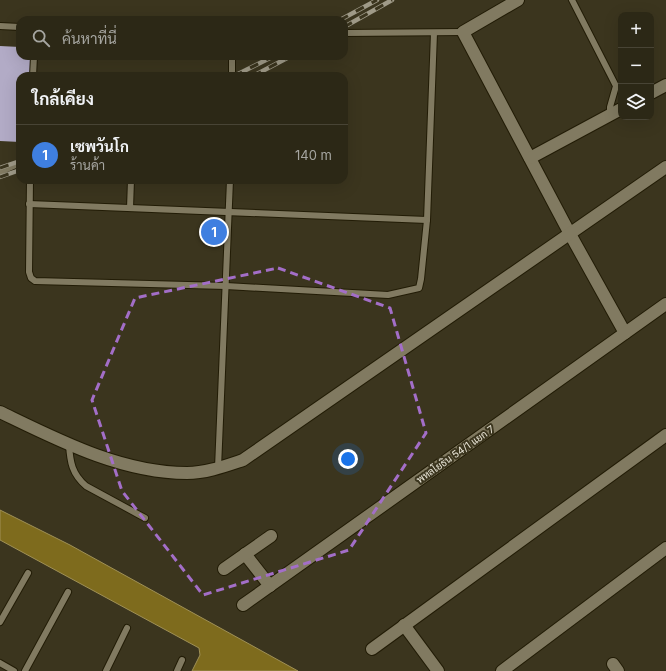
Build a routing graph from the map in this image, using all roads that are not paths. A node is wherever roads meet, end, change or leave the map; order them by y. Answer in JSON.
{"nodes":[{"id":1,"x":518,"y":0,"type":"edge"},
{"id":2,"x":572,"y":0,"type":"edge"},
{"id":3,"x":0,"y":26,"type":"edge"},
{"id":4,"x":16,"y":27,"type":"edge"},
{"id":5,"x":463,"y":32,"type":"junction"},
{"id":6,"x":348,"y":33,"type":"edge"},
{"id":7,"x":434,"y":33,"type":"junction"},
{"id":8,"x":34,"y":60,"type":"edge"},
{"id":9,"x":232,"y":60,"type":"edge"},
{"id":10,"x":33,"y":72,"type":"edge"},
{"id":11,"x":232,"y":72,"type":"edge"},
{"id":12,"x":666,"y":85,"type":"edge"},
{"id":13,"x":654,"y":91,"type":"edge"},
{"id":14,"x":618,"y":111,"type":"edge"},
{"id":15,"x":610,"y":115,"type":"junction"},
{"id":16,"x":530,"y":158,"type":"junction"},
{"id":17,"x":16,"y":165,"type":"edge"},
{"id":18,"x":666,"y":167,"type":"edge"},
{"id":19,"x":0,"y":172,"type":"edge"},
{"id":20,"x":30,"y":184,"type":"edge"},
{"id":21,"x":131,"y":184,"type":"edge"},
{"id":22,"x":230,"y":184,"type":"edge"},
{"id":23,"x":29,"y":204,"type":"junction"},
{"id":24,"x":130,"y":208,"type":"junction"},
{"id":25,"x":229,"y":212,"type":"junction"},
{"id":26,"x":426,"y":220,"type":"junction"},
{"id":27,"x":570,"y":234,"type":"junction"},
{"id":28,"x":226,"y":286,"type":"junction"},
{"id":29,"x":666,"y":304,"type":"edge"},
{"id":30,"x":625,"y":333,"type":"junction"},
{"id":31,"x":0,"y":412,"type":"edge"},
{"id":32,"x":666,"y":435,"type":"edge"},
{"id":33,"x":69,"y":444,"type":"junction"},
{"id":34,"x":218,"y":469,"type":"junction"},
{"id":35,"x":145,"y":518,"type":"dead end"},
{"id":36,"x":271,"y":536,"type":"dead end"},
{"id":37,"x":666,"y":548,"type":"edge"},
{"id":38,"x":245,"y":554,"type":"junction"},
{"id":39,"x":224,"y":569,"type":"dead end"},
{"id":40,"x":28,"y":573,"type":"dead end"},
{"id":41,"x":270,"y":586,"type":"junction"},
{"id":42,"x":68,"y":592,"type":"dead end"},
{"id":43,"x":243,"y":605,"type":"dead end"},
{"id":44,"x":0,"y":622,"type":"edge"},
{"id":45,"x":404,"y":625,"type":"junction"},
{"id":46,"x":127,"y":628,"type":"dead end"},
{"id":47,"x":372,"y":648,"type":"dead end"},
{"id":48,"x":182,"y":660,"type":"dead end"},
{"id":49,"x":0,"y":663,"type":"edge"},
{"id":50,"x":14,"y":671,"type":"edge"},
{"id":51,"x":25,"y":671,"type":"edge"},
{"id":52,"x":106,"y":671,"type":"edge"},
{"id":53,"x":177,"y":671,"type":"edge"},
{"id":54,"x":438,"y":671,"type":"edge"},
{"id":55,"x":502,"y":671,"type":"edge"}],
"edges":[{"from":1,"to":5,"type":"street"},
{"from":2,"to":15,"type":"lane"},
{"from":3,"to":4,"type":"lane"},
{"from":5,"to":7,"type":"lane"},
{"from":5,"to":16,"type":"street"},
{"from":6,"to":7,"type":"lane"},
{"from":7,"to":26,"type":"lane"},
{"from":8,"to":10,"type":"lane"},
{"from":9,"to":11,"type":"lane"},
{"from":12,"to":13,"type":"street"},
{"from":14,"to":15,"type":"street"},
{"from":15,"to":16,"type":"street"},
{"from":16,"to":27,"type":"street"},
{"from":17,"to":19,"type":"lane"},
{"from":18,"to":27,"type":"street"},
{"from":20,"to":23,"type":"lane"},
{"from":21,"to":24,"type":"lane"},
{"from":22,"to":25,"type":"lane"},
{"from":23,"to":24,"type":"lane"},
{"from":23,"to":28,"type":"lane"},
{"from":24,"to":25,"type":"lane"},
{"from":25,"to":26,"type":"lane"},
{"from":25,"to":28,"type":"lane"},
{"from":26,"to":28,"type":"lane"},
{"from":27,"to":30,"type":"street"},
{"from":27,"to":34,"type":"street"},
{"from":28,"to":34,"type":"lane"},
{"from":29,"to":30,"type":"street","name":"พหลโยธิน 54/1 แยก 7"},
{"from":30,"to":41,"type":"street","name":"พหลโยธิน 54/1 แยก 7"},
{"from":31,"to":33,"type":"street"},
{"from":32,"to":45,"type":"street"},
{"from":33,"to":34,"type":"street"},
{"from":33,"to":35,"type":"lane"},
{"from":36,"to":38,"type":"street"},
{"from":37,"to":55,"type":"street"},
{"from":38,"to":39,"type":"street"},
{"from":38,"to":41,"type":"street"},
{"from":40,"to":44,"type":"lane"},
{"from":41,"to":43,"type":"street","name":"พหลโยธิน 54/1 แยก 7"},
{"from":42,"to":51,"type":"lane"},
{"from":45,"to":47,"type":"street"},
{"from":45,"to":54,"type":"street"},
{"from":46,"to":52,"type":"lane"},
{"from":48,"to":53,"type":"lane"},
{"from":49,"to":50,"type":"lane"}]}
